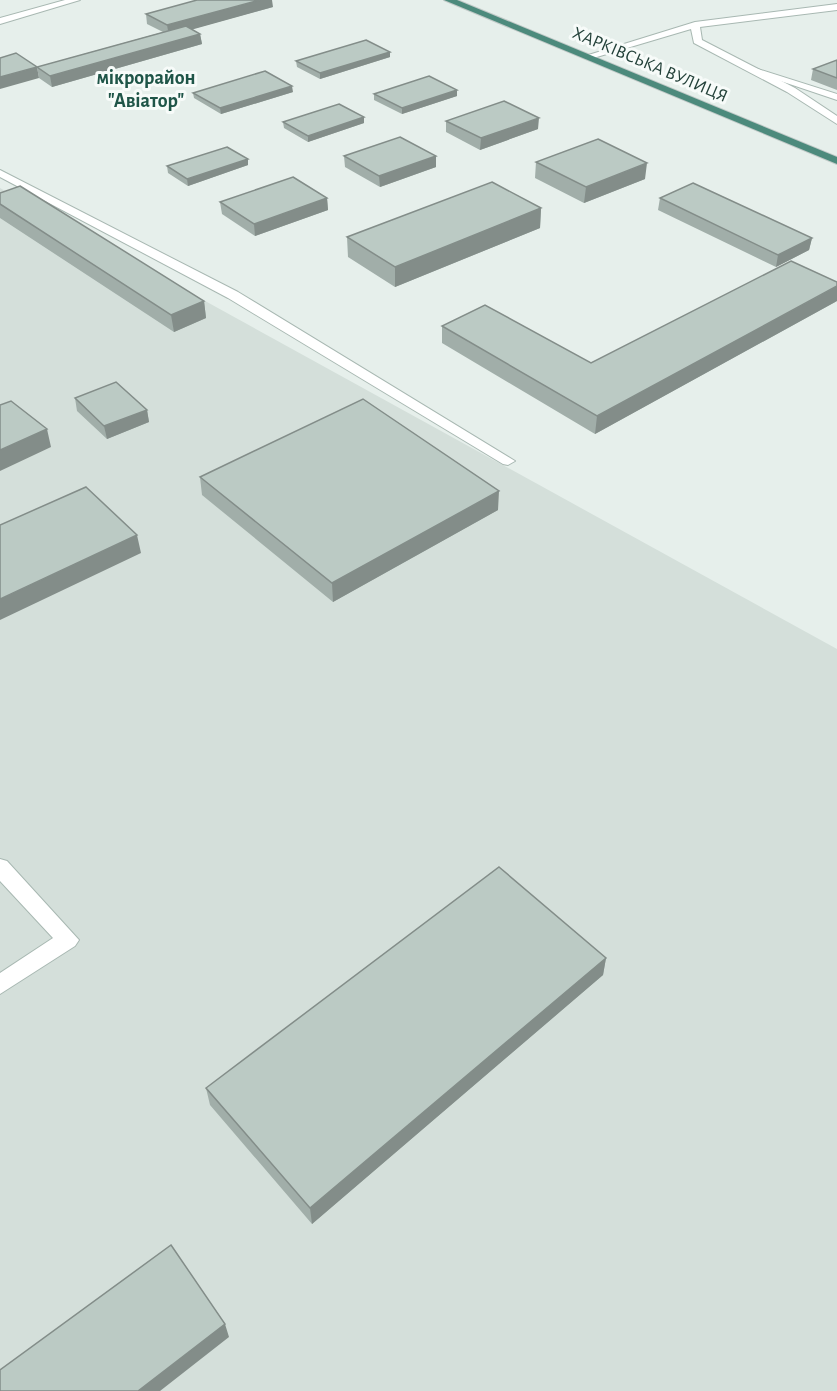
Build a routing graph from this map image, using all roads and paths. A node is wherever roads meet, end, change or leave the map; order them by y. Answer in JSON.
{"nodes":[{"id":1,"x":75,"y":0,"type":"edge"},
{"id":2,"x":449,"y":0,"type":"edge"},
{"id":3,"x":837,"y":6,"type":"edge"},
{"id":4,"x":0,"y":21,"type":"edge"},
{"id":5,"x":695,"y":25,"type":"junction"},
{"id":6,"x":587,"y":57,"type":"junction"},
{"id":7,"x":745,"y":66,"type":"junction"},
{"id":8,"x":837,"y":98,"type":"edge"},
{"id":9,"x":837,"y":120,"type":"edge"},
{"id":10,"x":837,"y":161,"type":"edge"},
{"id":11,"x":0,"y":173,"type":"edge"},
{"id":12,"x":508,"y":460,"type":"dead end"},
{"id":13,"x":0,"y":867,"type":"edge"},
{"id":14,"x":0,"y":986,"type":"edge"}],
"edges":[{"from":1,"to":4,"type":"street"},
{"from":2,"to":6,"type":"highway","name":"ХАРКІВСЬКА ВУЛИЦЯ"},
{"from":3,"to":5,"type":"street"},
{"from":5,"to":6,"type":"street"},
{"from":5,"to":7,"type":"street"},
{"from":6,"to":10,"type":"highway","name":"ХАРКІВСЬКА ВУЛИЦЯ"},
{"from":7,"to":8,"type":"street"},
{"from":7,"to":9,"type":"street"},
{"from":11,"to":12,"type":"street"},
{"from":13,"to":14,"type":"street"}]}
